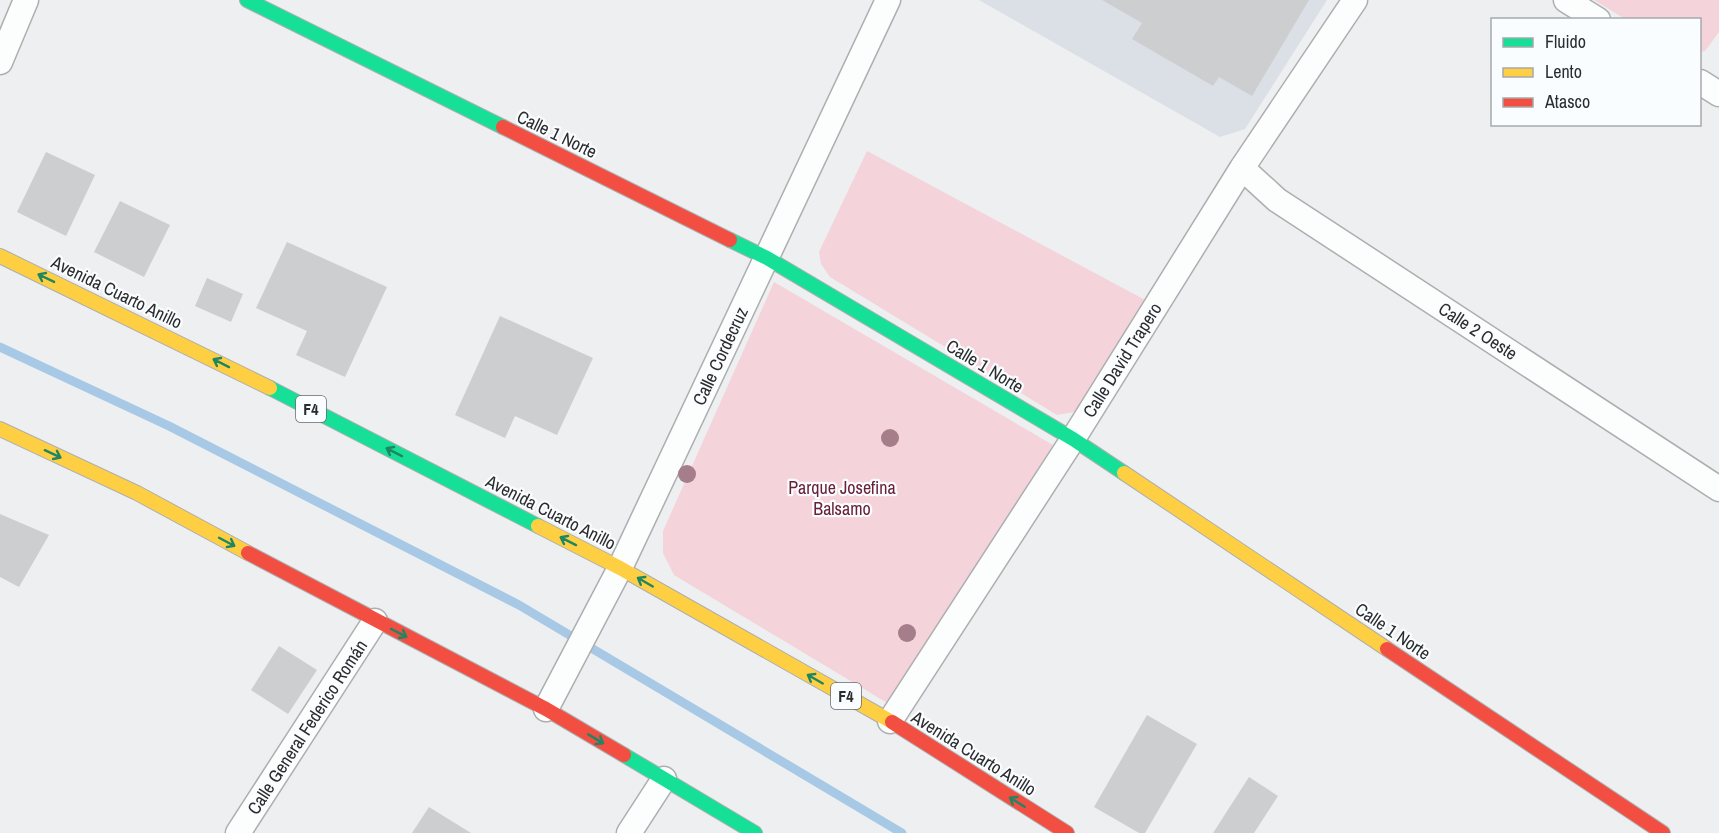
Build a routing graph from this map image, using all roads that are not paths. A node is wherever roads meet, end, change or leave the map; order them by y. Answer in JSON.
{"nodes":[{"id":1,"x":26,"y":0,"type":"edge"},
{"id":2,"x":247,"y":0,"type":"edge"},
{"id":3,"x":888,"y":0,"type":"edge"},
{"id":4,"x":1355,"y":0,"type":"edge"},
{"id":5,"x":1566,"y":0,"type":"edge"},
{"id":6,"x":1595,"y":18,"type":"edge"},
{"id":7,"x":0,"y":62,"type":"edge"},
{"id":8,"x":1701,"y":83,"type":"edge"},
{"id":9,"x":1719,"y":94,"type":"edge"},
{"id":10,"x":1242,"y":168,"type":"junction"},
{"id":11,"x":0,"y":255,"type":"edge"},
{"id":12,"x":767,"y":258,"type":"junction"},
{"id":13,"x":0,"y":429,"type":"edge"},
{"id":14,"x":1073,"y":439,"type":"junction"},
{"id":15,"x":1719,"y":489,"type":"edge"},
{"id":16,"x":620,"y":568,"type":"junction"},
{"id":17,"x":375,"y":621,"type":"junction"},
{"id":18,"x":546,"y":709,"type":"junction"},
{"id":19,"x":890,"y":721,"type":"junction"},
{"id":20,"x":664,"y":779,"type":"junction"},
{"id":21,"x":238,"y":833,"type":"edge"},
{"id":22,"x":629,"y":833,"type":"edge"},
{"id":23,"x":756,"y":833,"type":"edge"},
{"id":24,"x":1067,"y":833,"type":"edge"},
{"id":25,"x":1663,"y":833,"type":"edge"}],
"edges":[{"from":1,"to":7,"type":"street"},
{"from":2,"to":12,"type":"main road","name":"Calle 1 Norte"},
{"from":3,"to":12,"type":"street","name":"Calle Cordecruz"},
{"from":4,"to":10,"type":"street","name":"Calle David Trapero"},
{"from":5,"to":6,"type":"street"},
{"from":8,"to":9,"type":"street"},
{"from":10,"to":14,"type":"street","name":"Calle David Trapero"},
{"from":10,"to":15,"type":"street","name":"Calle 2 Oeste"},
{"from":16,"to":11,"type":"main road","name":"Avenida Cuarto Anillo","number":"F4","one_way":true},
{"from":12,"to":14,"type":"main road","name":"Calle 1 Norte"},
{"from":12,"to":16,"type":"street","name":"Calle Cordecruz"},
{"from":13,"to":17,"type":"main road","one_way":true},
{"from":14,"to":19,"type":"street","name":"Calle David Trapero"},
{"from":14,"to":25,"type":"main road","name":"Calle 1 Norte"},
{"from":16,"to":18,"type":"street","name":"Calle Cordecruz"},
{"from":19,"to":16,"type":"main road","name":"Avenida Cuarto Anillo","number":"F4","one_way":true},
{"from":17,"to":18,"type":"main road","one_way":true},
{"from":17,"to":21,"type":"street","name":"Calle General Federico Román"},
{"from":18,"to":20,"type":"main road","one_way":true},
{"from":24,"to":19,"type":"main road","name":"Avenida Cuarto Anillo","number":"F4","one_way":true},
{"from":20,"to":22,"type":"street"},
{"from":20,"to":23,"type":"main road"}]}
